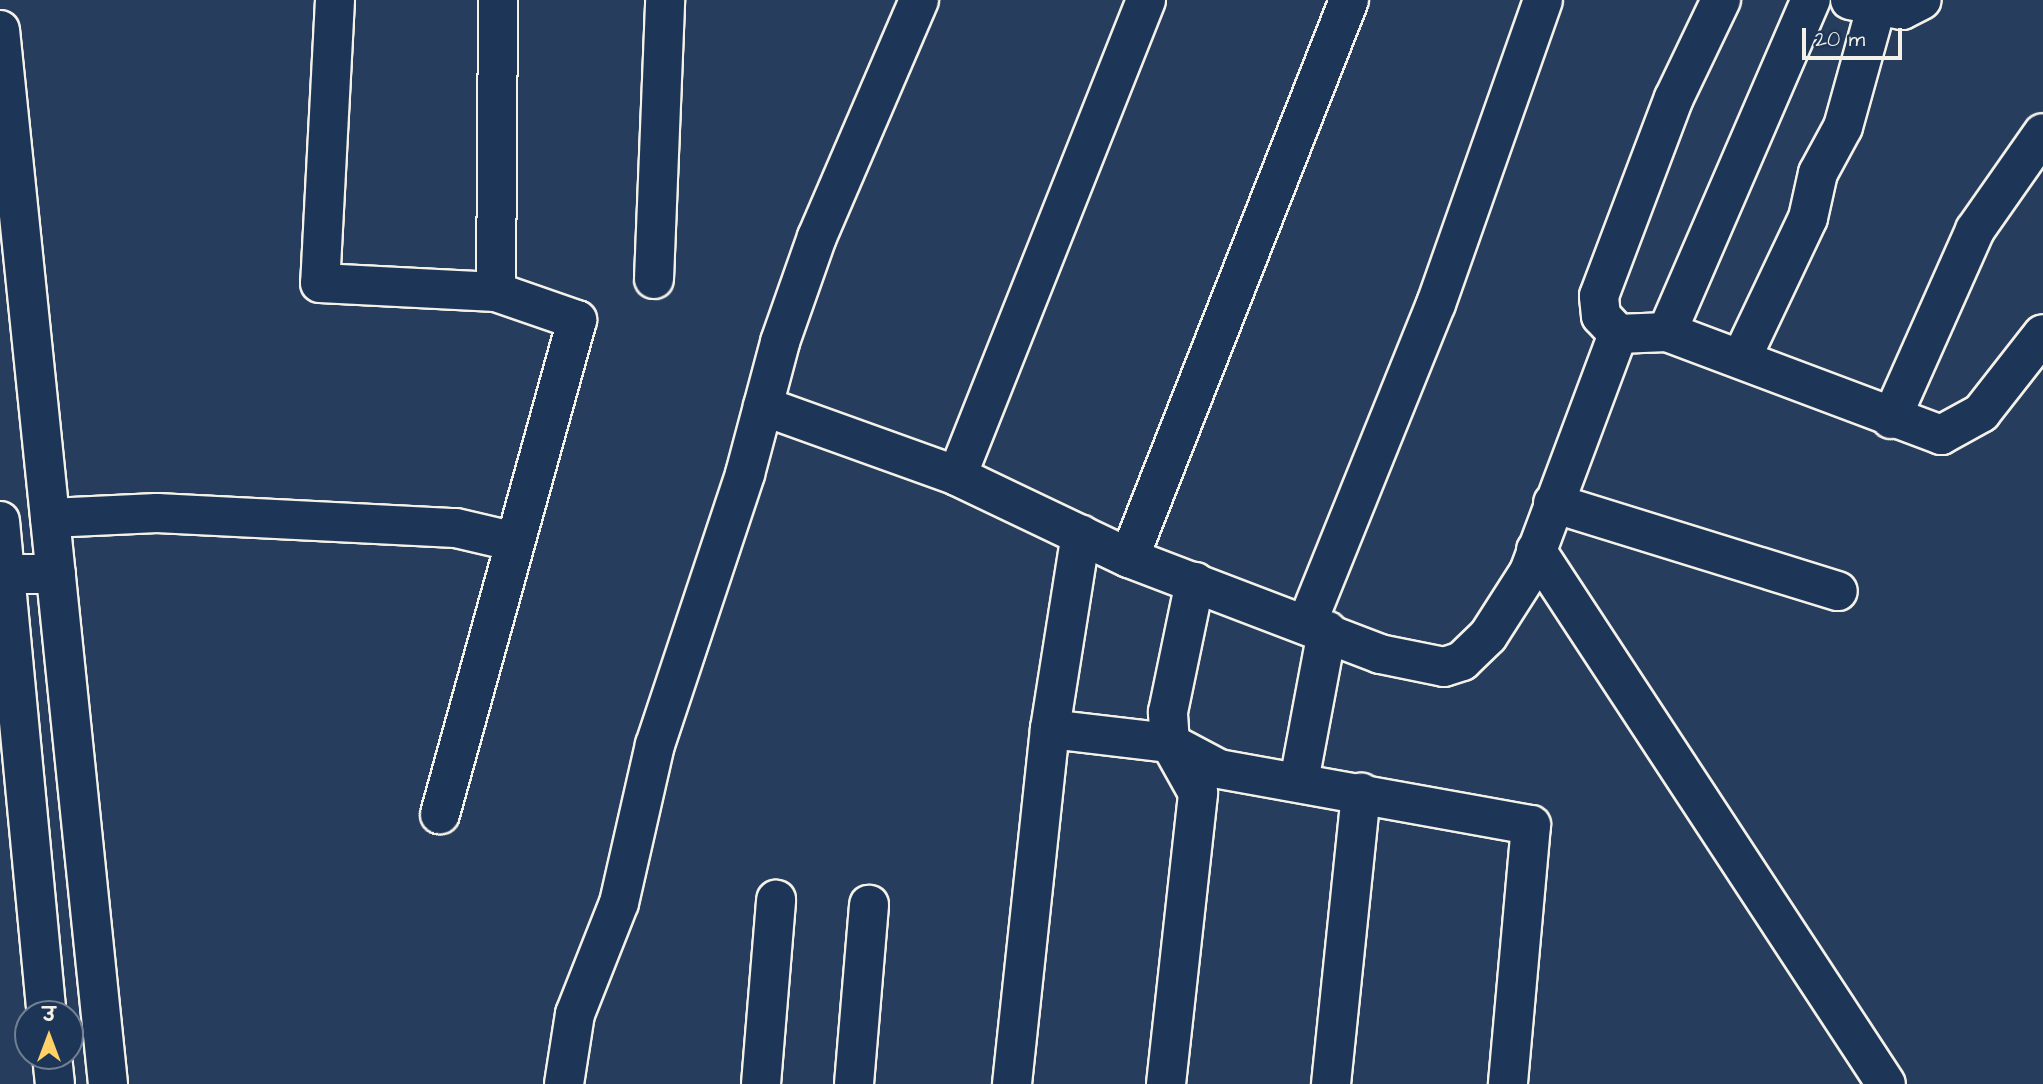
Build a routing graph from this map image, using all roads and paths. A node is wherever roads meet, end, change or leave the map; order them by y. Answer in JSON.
{"nodes":[{"id":1,"x":335,"y":0,"type":"edge"},
{"id":2,"x":498,"y":0,"type":"edge"},
{"id":3,"x":666,"y":0,"type":"edge"},
{"id":4,"x":909,"y":0,"type":"edge"},
{"id":5,"x":919,"y":0,"type":"edge"},
{"id":6,"x":1146,"y":0,"type":"edge"},
{"id":7,"x":1349,"y":0,"type":"edge"},
{"id":8,"x":1543,"y":0,"type":"edge"},
{"id":9,"x":1721,"y":0,"type":"edge"},
{"id":10,"x":1811,"y":0,"type":"edge"},
{"id":11,"x":1922,"y":0,"type":"edge"},
{"id":12,"x":1863,"y":4,"type":"edge"},
{"id":13,"x":0,"y":30,"type":"edge"},
{"id":14,"x":2043,"y":132,"type":"edge"},
{"id":15,"x":654,"y":279,"type":"dead end"},
{"id":16,"x":496,"y":292,"type":"junction"},
{"id":17,"x":1667,"y":332,"type":"junction"},
{"id":18,"x":1618,"y":334,"type":"junction"},
{"id":19,"x":2043,"y":334,"type":"edge"},
{"id":20,"x":1742,"y":358,"type":"junction"},
{"id":21,"x":763,"y":406,"type":"junction"},
{"id":22,"x":1891,"y":419,"type":"junction"},
{"id":23,"x":957,"y":476,"type":"junction"},
{"id":24,"x":1553,"y":503,"type":"junction"},
{"id":25,"x":50,"y":518,"type":"junction"},
{"id":26,"x":0,"y":521,"type":"edge"},
{"id":27,"x":1080,"y":534,"type":"junction"},
{"id":28,"x":512,"y":541,"type":"junction"},
{"id":29,"x":1536,"y":550,"type":"junction"},
{"id":30,"x":1129,"y":558,"type":"junction"},
{"id":31,"x":3,"y":574,"type":"edge"},
{"id":32,"x":56,"y":574,"type":"junction"},
{"id":33,"x":1195,"y":582,"type":"junction"},
{"id":34,"x":1838,"y":591,"type":"dead end"},
{"id":35,"x":1317,"y":627,"type":"junction"},
{"id":36,"x":1050,"y":729,"type":"junction"},
{"id":37,"x":1170,"y":744,"type":"junction"},
{"id":38,"x":1299,"y":781,"type":"junction"},
{"id":39,"x":1361,"y":793,"type":"junction"},
{"id":40,"x":440,"y":814,"type":"dead end"},
{"id":41,"x":776,"y":900,"type":"dead end"},
{"id":42,"x":869,"y":905,"type":"dead end"},
{"id":43,"x":46,"y":1000,"type":"edge"},
{"id":44,"x":108,"y":1084,"type":"edge"},
{"id":45,"x":564,"y":1084,"type":"edge"},
{"id":46,"x":761,"y":1084,"type":"edge"},
{"id":47,"x":854,"y":1084,"type":"edge"},
{"id":48,"x":1012,"y":1084,"type":"edge"},
{"id":49,"x":1166,"y":1084,"type":"edge"},
{"id":50,"x":1331,"y":1084,"type":"edge"},
{"id":51,"x":1508,"y":1084,"type":"edge"},
{"id":52,"x":1886,"y":1084,"type":"edge"}],
"edges":[{"from":1,"to":16,"type":"street"},
{"from":2,"to":16,"type":"street"},
{"from":3,"to":15,"type":"street"},
{"from":4,"to":5,"type":"street"},
{"from":5,"to":21,"type":"street"},
{"from":6,"to":23,"type":"street"},
{"from":7,"to":30,"type":"street"},
{"from":8,"to":35,"type":"street"},
{"from":9,"to":18,"type":"street"},
{"from":10,"to":17,"type":"street"},
{"from":11,"to":12,"type":"street"},
{"from":12,"to":20,"type":"street"},
{"from":13,"to":25,"type":"street"},
{"from":14,"to":22,"type":"street"},
{"from":16,"to":28,"type":"street"},
{"from":17,"to":18,"type":"street"},
{"from":17,"to":20,"type":"street"},
{"from":18,"to":24,"type":"street"},
{"from":19,"to":22,"type":"street"},
{"from":20,"to":22,"type":"street"},
{"from":21,"to":23,"type":"street"},
{"from":21,"to":45,"type":"street"},
{"from":23,"to":27,"type":"street"},
{"from":24,"to":29,"type":"street"},
{"from":24,"to":34,"type":"street"},
{"from":25,"to":28,"type":"street"},
{"from":25,"to":32,"type":"street"},
{"from":26,"to":31,"type":"street"},
{"from":27,"to":30,"type":"street"},
{"from":27,"to":36,"type":"street"},
{"from":28,"to":40,"type":"street"},
{"from":29,"to":35,"type":"street"},
{"from":29,"to":52,"type":"street"},
{"from":30,"to":33,"type":"street"},
{"from":31,"to":32,"type":"street"},
{"from":31,"to":43,"type":"street"},
{"from":32,"to":44,"type":"street"},
{"from":33,"to":35,"type":"street"},
{"from":33,"to":37,"type":"street"},
{"from":35,"to":38,"type":"street"},
{"from":36,"to":37,"type":"street"},
{"from":36,"to":48,"type":"street"},
{"from":37,"to":38,"type":"street"},
{"from":37,"to":49,"type":"street"},
{"from":38,"to":39,"type":"street"},
{"from":39,"to":50,"type":"street"},
{"from":39,"to":51,"type":"street"},
{"from":41,"to":46,"type":"street"},
{"from":42,"to":47,"type":"street"}]}
